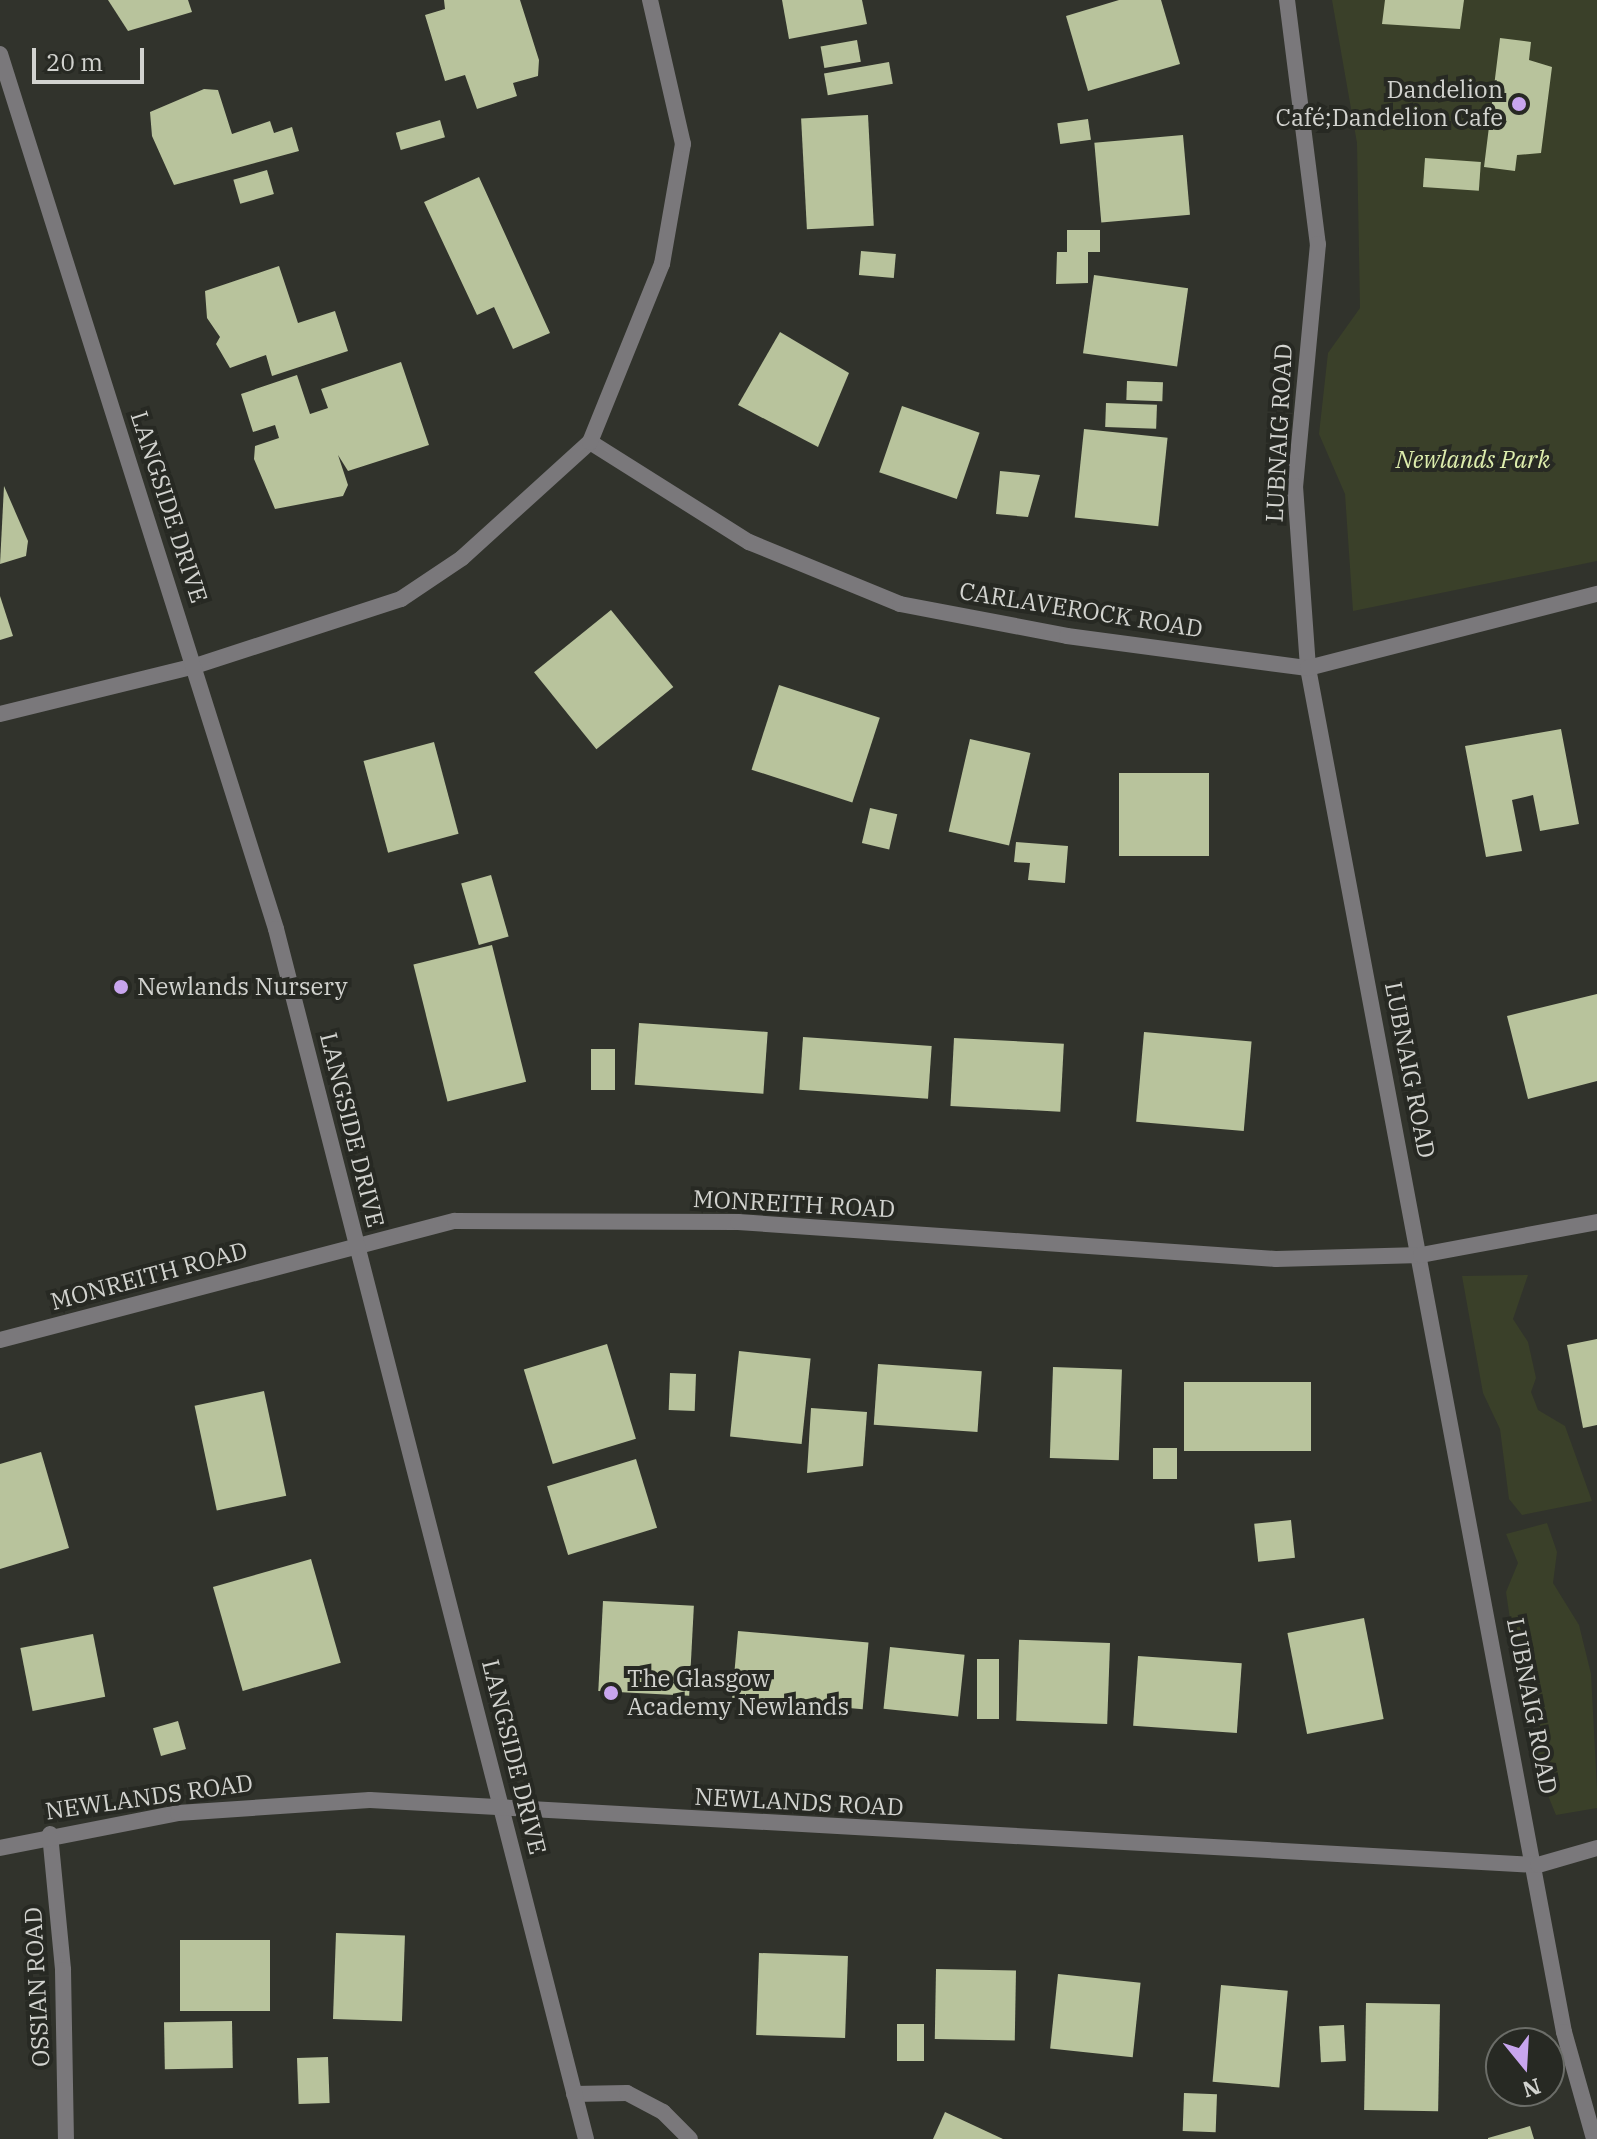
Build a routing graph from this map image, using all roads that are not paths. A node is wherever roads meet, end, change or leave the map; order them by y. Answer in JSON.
{"nodes":[{"id":1,"x":650,"y":0,"type":"edge"},
{"id":2,"x":1287,"y":0,"type":"edge"},
{"id":3,"x":0,"y":54,"type":"edge"},
{"id":4,"x":590,"y":442,"type":"junction"},
{"id":5,"x":1597,"y":594,"type":"edge"},
{"id":6,"x":195,"y":666,"type":"junction"},
{"id":7,"x":1308,"y":668,"type":"junction"},
{"id":8,"x":0,"y":714,"type":"edge"},
{"id":9,"x":1597,"y":1222,"type":"edge"},
{"id":10,"x":356,"y":1245,"type":"junction"},
{"id":11,"x":1421,"y":1255,"type":"junction"},
{"id":12,"x":0,"y":1340,"type":"edge"},
{"id":13,"x":503,"y":1808,"type":"junction"},
{"id":14,"x":50,"y":1834,"type":"junction"},
{"id":15,"x":0,"y":1848,"type":"edge"},
{"id":16,"x":1597,"y":1848,"type":"edge"},
{"id":17,"x":1538,"y":1865,"type":"junction"},
{"id":18,"x":574,"y":2094,"type":"junction"},
{"id":19,"x":66,"y":2139,"type":"edge"},
{"id":20,"x":586,"y":2139,"type":"edge"},
{"id":21,"x":690,"y":2139,"type":"edge"},
{"id":22,"x":1594,"y":2139,"type":"edge"}],
"edges":[{"from":1,"to":4,"type":"street"},
{"from":2,"to":7,"type":"street","name":"LUBNAIG ROAD"},
{"from":3,"to":6,"type":"street","name":"LANGSIDE DRIVE"},
{"from":4,"to":6,"type":"street"},
{"from":4,"to":7,"type":"street","name":"CARLAVEROCK ROAD"},
{"from":5,"to":7,"type":"street","name":"CARLAVEROCK ROAD"},
{"from":6,"to":8,"type":"street"},
{"from":6,"to":10,"type":"street","name":"LANGSIDE DRIVE"},
{"from":7,"to":11,"type":"street","name":"LUBNAIG ROAD"},
{"from":9,"to":11,"type":"street","name":"MONREITH ROAD"},
{"from":10,"to":11,"type":"street","name":"MONREITH ROAD"},
{"from":10,"to":12,"type":"street","name":"MONREITH ROAD"},
{"from":10,"to":13,"type":"street","name":"LANGSIDE DRIVE"},
{"from":11,"to":17,"type":"street","name":"LUBNAIG ROAD"},
{"from":13,"to":14,"type":"street","name":"NEWLANDS ROAD"},
{"from":13,"to":17,"type":"street","name":"NEWLANDS ROAD"},
{"from":13,"to":18,"type":"street","name":"LANGSIDE DRIVE"},
{"from":14,"to":15,"type":"street","name":"NEWLANDS ROAD"},
{"from":14,"to":19,"type":"street","name":"OSSIAN ROAD"},
{"from":16,"to":17,"type":"street","name":"NEWLANDS ROAD"},
{"from":17,"to":22,"type":"street","name":"LUBNAIG ROAD"},
{"from":18,"to":20,"type":"street","name":"LANGSIDE DRIVE"},
{"from":18,"to":21,"type":"street"}]}
